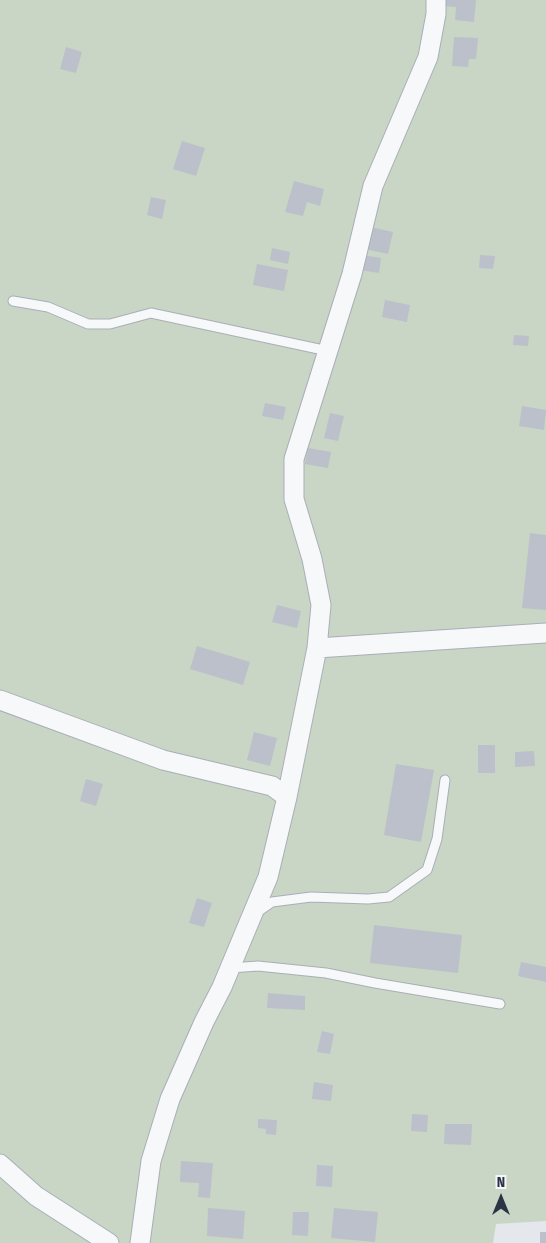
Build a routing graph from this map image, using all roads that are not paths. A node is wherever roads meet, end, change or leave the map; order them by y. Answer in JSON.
{"nodes":[{"id":1,"x":436,"y":0,"type":"edge"},
{"id":2,"x":14,"y":301,"type":"dead end"},
{"id":3,"x":328,"y":351,"type":"junction"},
{"id":4,"x":546,"y":633,"type":"edge"},
{"id":5,"x":317,"y":648,"type":"junction"},
{"id":6,"x":0,"y":700,"type":"edge"},
{"id":7,"x":445,"y":780,"type":"dead end"},
{"id":8,"x":288,"y":797,"type":"junction"},
{"id":9,"x":252,"y":916,"type":"junction"},
{"id":10,"x":230,"y":968,"type":"junction"},
{"id":11,"x":500,"y":1004,"type":"dead end"},
{"id":12,"x":0,"y":1164,"type":"edge"},
{"id":13,"x":109,"y":1243,"type":"edge"},
{"id":14,"x":140,"y":1243,"type":"edge"}],
"edges":[{"from":1,"to":3,"type":"street"},
{"from":2,"to":3,"type":"lane"},
{"from":3,"to":5,"type":"street"},
{"from":4,"to":5,"type":"street"},
{"from":5,"to":8,"type":"street"},
{"from":6,"to":8,"type":"street"},
{"from":7,"to":9,"type":"lane"},
{"from":8,"to":9,"type":"street"},
{"from":9,"to":10,"type":"street"},
{"from":10,"to":11,"type":"lane"},
{"from":10,"to":14,"type":"street"},
{"from":12,"to":13,"type":"street"}]}
